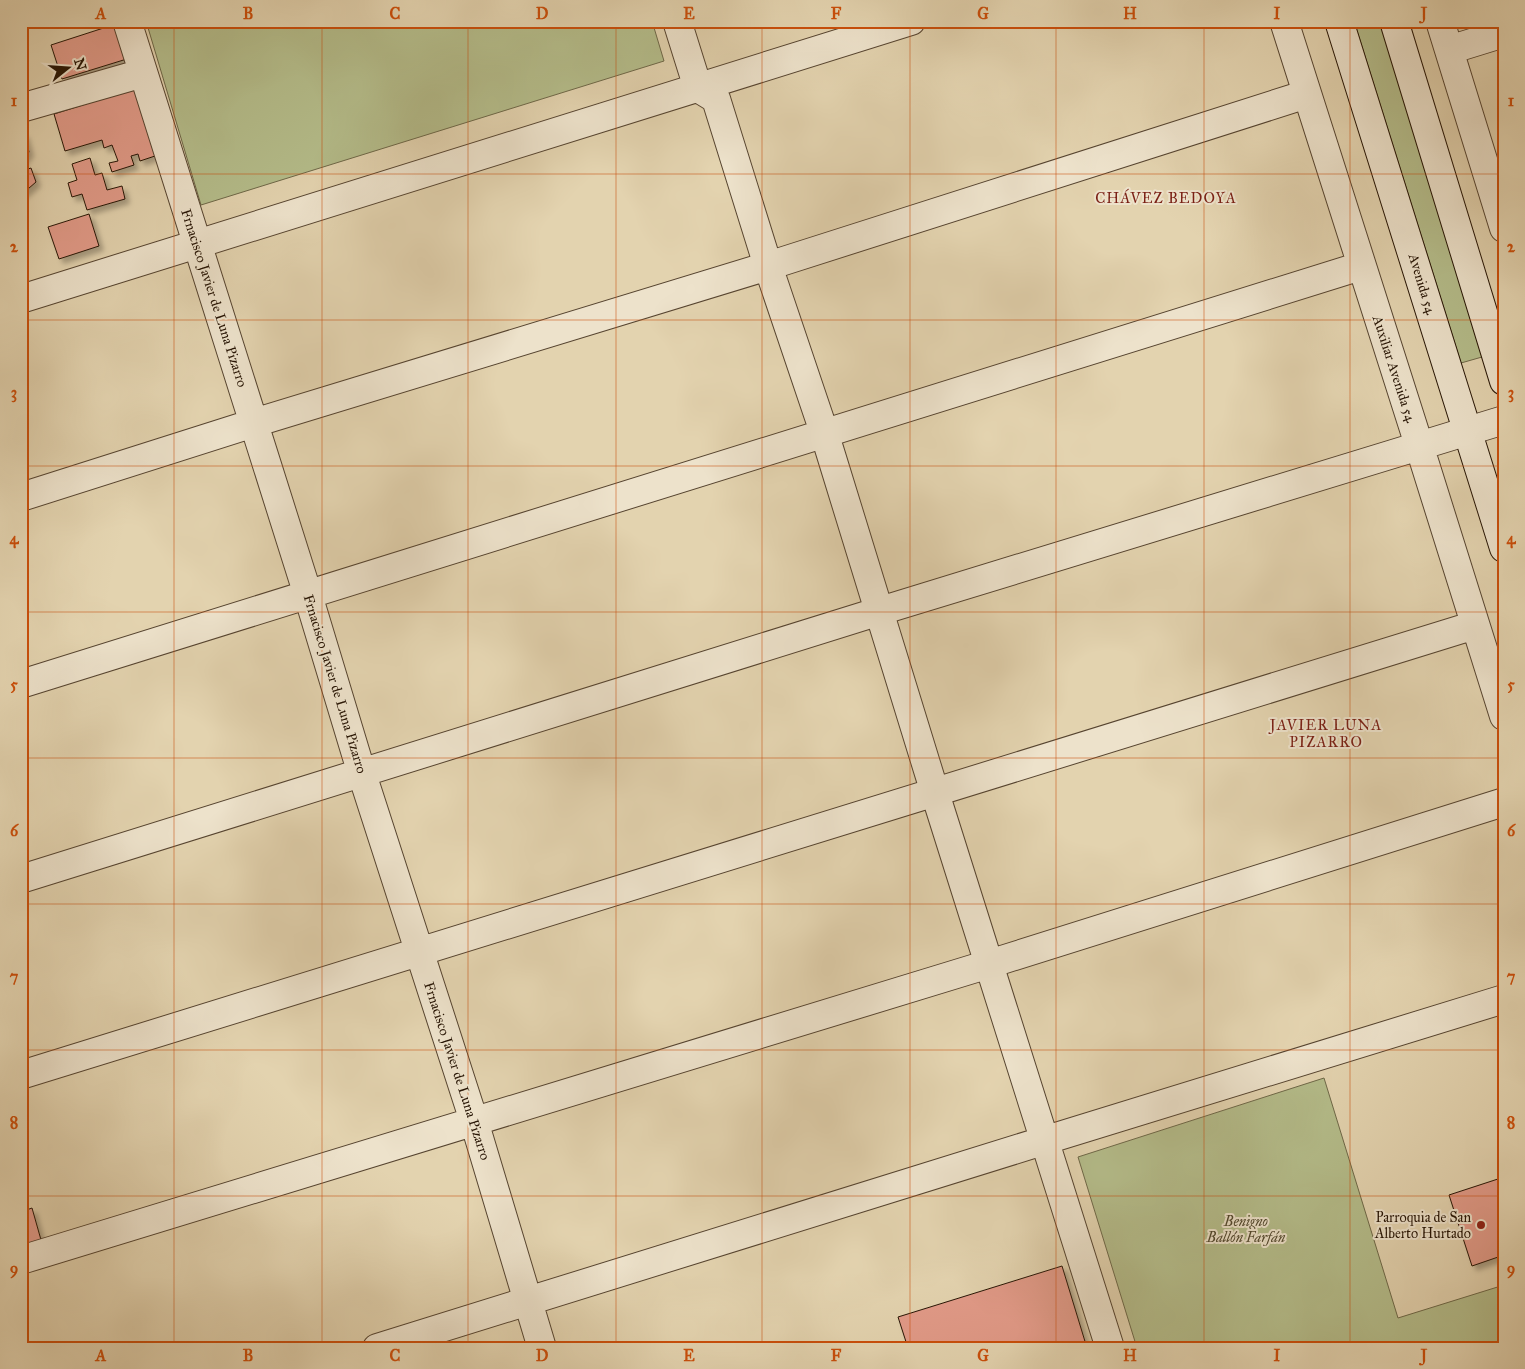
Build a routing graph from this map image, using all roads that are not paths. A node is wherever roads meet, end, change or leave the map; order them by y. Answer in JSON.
{"nodes":[{"id":1,"x":127,"y":21,"type":"edge"},
{"id":2,"x":677,"y":21,"type":"edge"},
{"id":3,"x":911,"y":21,"type":"edge"},
{"id":4,"x":1284,"y":21,"type":"edge"},
{"id":5,"x":1339,"y":21,"type":"edge"},
{"id":6,"x":1394,"y":21,"type":"edge"},
{"id":7,"x":1440,"y":21,"type":"edge"},
{"id":8,"x":1504,"y":33,"type":"edge"},
{"id":9,"x":1449,"y":50,"type":"junction"},
{"id":10,"x":144,"y":73,"type":"junction"},
{"id":11,"x":698,"y":88,"type":"junction"},
{"id":12,"x":1307,"y":94,"type":"junction"},
{"id":13,"x":21,"y":108,"type":"edge"},
{"id":14,"x":1503,"y":224,"type":"edge"},
{"id":15,"x":196,"y":244,"type":"junction"},
{"id":16,"x":768,"y":266,"type":"junction"},
{"id":17,"x":1361,"y":266,"type":"junction"},
{"id":18,"x":21,"y":299,"type":"edge"},
{"id":19,"x":1504,"y":381,"type":"edge"},
{"id":20,"x":1504,"y":420,"type":"edge"},
{"id":21,"x":254,"y":423,"type":"junction"},
{"id":22,"x":824,"y":432,"type":"junction"},
{"id":23,"x":1468,"y":432,"type":"junction"},
{"id":24,"x":1419,"y":445,"type":"junction"},
{"id":25,"x":21,"y":497,"type":"edge"},
{"id":26,"x":1504,"y":548,"type":"edge"},
{"id":27,"x":308,"y":595,"type":"junction"},
{"id":28,"x":880,"y":612,"type":"junction"},
{"id":29,"x":1475,"y":625,"type":"junction"},
{"id":30,"x":21,"y":684,"type":"edge"},
{"id":31,"x":1504,"y":716,"type":"edge"},
{"id":32,"x":362,"y":774,"type":"junction"},
{"id":33,"x":935,"y":793,"type":"junction"},
{"id":34,"x":1504,"y":802,"type":"edge"},
{"id":35,"x":21,"y":879,"type":"edge"},
{"id":36,"x":419,"y":953,"type":"junction"},
{"id":37,"x":989,"y":964,"type":"junction"},
{"id":38,"x":1504,"y":999,"type":"edge"},
{"id":39,"x":21,"y":1075,"type":"edge"},
{"id":40,"x":474,"y":1121,"type":"junction"},
{"id":41,"x":1046,"y":1140,"type":"junction"},
{"id":42,"x":21,"y":1260,"type":"edge"},
{"id":43,"x":527,"y":1301,"type":"junction"},
{"id":44,"x":377,"y":1348,"type":"edge"},
{"id":45,"x":542,"y":1348,"type":"edge"},
{"id":46,"x":1110,"y":1348,"type":"edge"}],
"edges":[{"from":1,"to":10,"type":"street","name":"Frnacisco Javier de Luna Pizarro"},
{"from":2,"to":11,"type":"street"},
{"from":3,"to":11,"type":"street"},
{"from":4,"to":12,"type":"street","name":"Auxiliar Avenida 54"},
{"from":5,"to":23,"type":"street","name":"Avenida 54"},
{"from":6,"to":19,"type":"street"},
{"from":7,"to":9,"type":"street"},
{"from":8,"to":9,"type":"street"},
{"from":9,"to":14,"type":"street"},
{"from":10,"to":13,"type":"street"},
{"from":10,"to":15,"type":"street","name":"Frnacisco Javier de Luna Pizarro"},
{"from":11,"to":15,"type":"street"},
{"from":11,"to":16,"type":"street"},
{"from":12,"to":16,"type":"street"},
{"from":12,"to":17,"type":"street","name":"Auxiliar Avenida 54"},
{"from":15,"to":18,"type":"street"},
{"from":15,"to":21,"type":"street","name":"Frnacisco Javier de Luna Pizarro"},
{"from":16,"to":21,"type":"street"},
{"from":16,"to":22,"type":"street"},
{"from":17,"to":22,"type":"street"},
{"from":17,"to":24,"type":"street","name":"Auxiliar Avenida 54"},
{"from":20,"to":23,"type":"street"},
{"from":21,"to":25,"type":"street"},
{"from":21,"to":27,"type":"street","name":"Frnacisco Javier de Luna Pizarro"},
{"from":22,"to":27,"type":"street"},
{"from":22,"to":28,"type":"street"},
{"from":23,"to":24,"type":"street"},
{"from":23,"to":26,"type":"street","name":"Avenida 54"},
{"from":24,"to":28,"type":"street"},
{"from":24,"to":29,"type":"street","name":"Auxiliar Avenida 54"},
{"from":27,"to":30,"type":"street"},
{"from":27,"to":32,"type":"street","name":"Frnacisco Javier de Luna Pizarro"},
{"from":28,"to":32,"type":"street"},
{"from":28,"to":33,"type":"street"},
{"from":29,"to":31,"type":"street","name":"Auxiliar Avenida 54"},
{"from":29,"to":33,"type":"street"},
{"from":32,"to":35,"type":"street"},
{"from":32,"to":36,"type":"street","name":"Frnacisco Javier de Luna Pizarro"},
{"from":33,"to":36,"type":"street"},
{"from":33,"to":37,"type":"street"},
{"from":34,"to":37,"type":"street"},
{"from":36,"to":39,"type":"street"},
{"from":36,"to":40,"type":"street","name":"Frnacisco Javier de Luna Pizarro"},
{"from":37,"to":40,"type":"street"},
{"from":37,"to":41,"type":"street"},
{"from":38,"to":41,"type":"street"},
{"from":40,"to":42,"type":"street"},
{"from":40,"to":43,"type":"street","name":"Frnacisco Javier de Luna Pizarro"},
{"from":41,"to":43,"type":"street"},
{"from":41,"to":46,"type":"street"},
{"from":43,"to":44,"type":"street"},
{"from":43,"to":45,"type":"street","name":"Frnacisco Javier de Luna Pizarro"}]}
